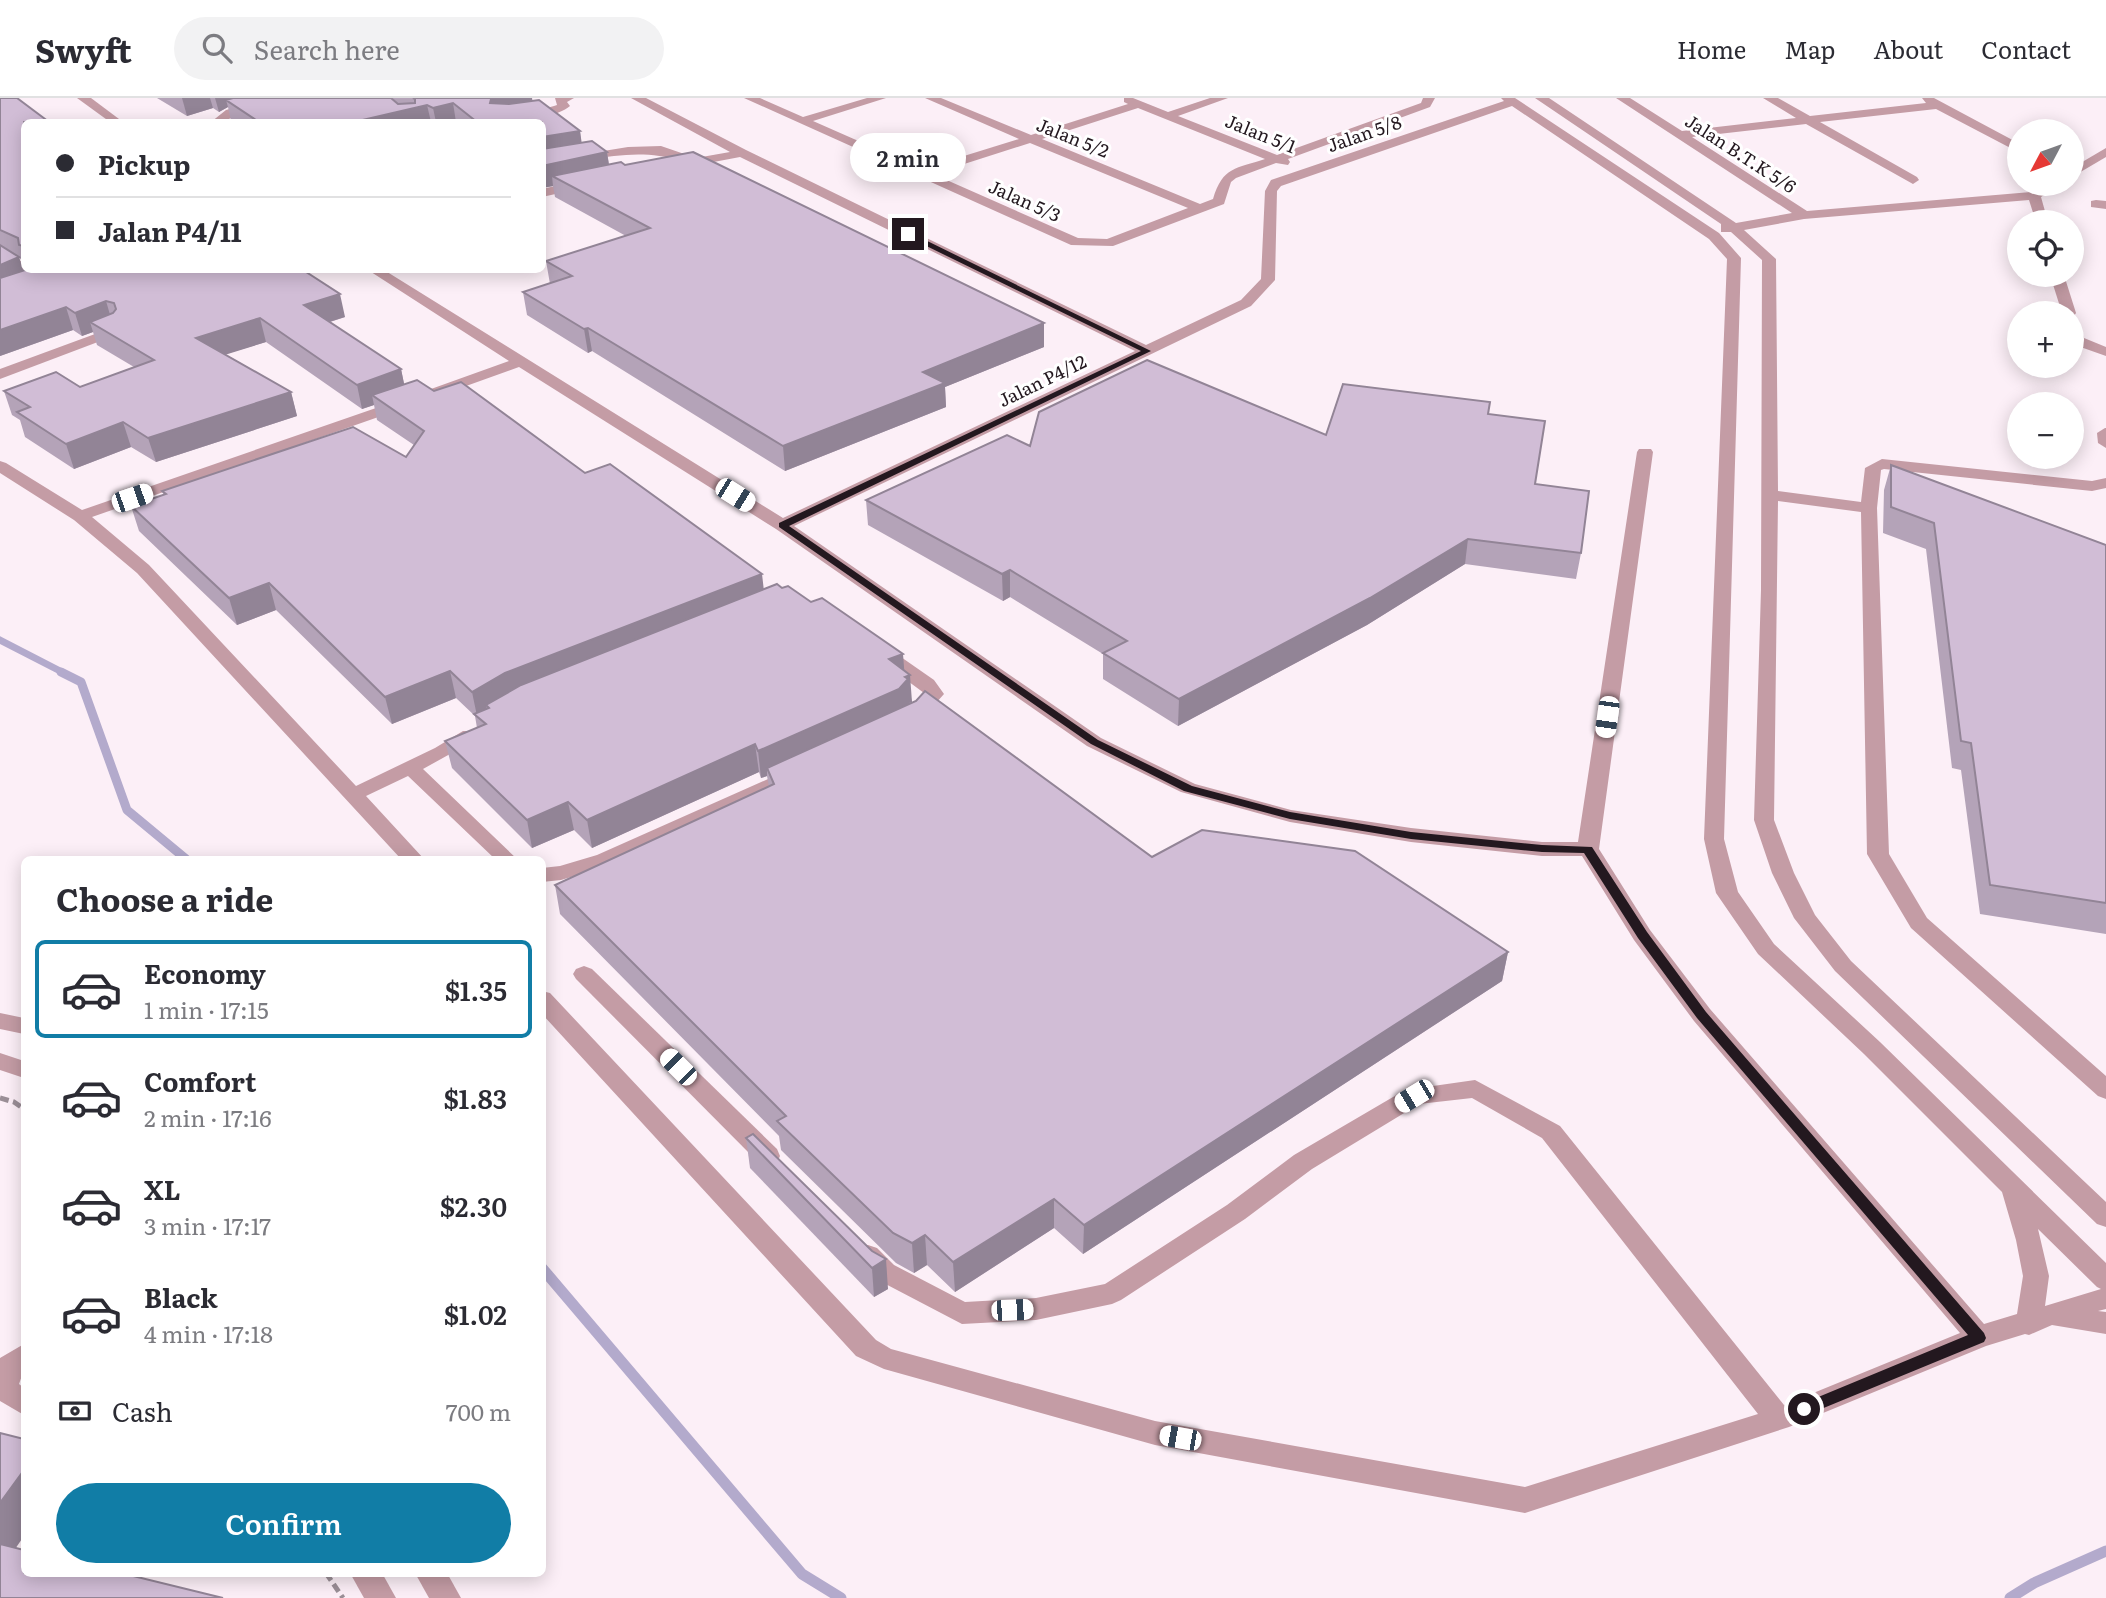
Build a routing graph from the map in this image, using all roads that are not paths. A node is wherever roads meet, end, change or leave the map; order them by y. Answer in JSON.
{"nodes":[{"id":1,"x":282,"y":98,"type":"edge"},
{"id":2,"x":568,"y":98,"type":"edge"},
{"id":3,"x":637,"y":98,"type":"edge"},
{"id":4,"x":750,"y":98,"type":"edge"},
{"id":5,"x":880,"y":98,"type":"edge"},
{"id":6,"x":931,"y":98,"type":"edge"},
{"id":7,"x":1123,"y":98,"type":"edge"},
{"id":8,"x":1222,"y":98,"type":"edge"},
{"id":9,"x":1429,"y":98,"type":"edge"},
{"id":10,"x":1541,"y":98,"type":"edge"},
{"id":11,"x":1622,"y":98,"type":"edge"},
{"id":12,"x":1769,"y":98,"type":"edge"},
{"id":13,"x":1925,"y":98,"type":"edge"},
{"id":14,"x":88,"y":99,"type":"edge"},
{"id":15,"x":1510,"y":100,"type":"edge"},
{"id":16,"x":1140,"y":104,"type":"junction"},
{"id":17,"x":1938,"y":105,"type":"junction"},
{"id":18,"x":1169,"y":115,"type":"junction"},
{"id":19,"x":113,"y":119,"type":"edge"},
{"id":20,"x":221,"y":119,"type":"edge"},
{"id":21,"x":513,"y":119,"type":"edge"},
{"id":22,"x":1808,"y":120,"type":"junction"},
{"id":23,"x":803,"y":121,"type":"junction"},
{"id":24,"x":1681,"y":135,"type":"junction"},
{"id":25,"x":1031,"y":139,"type":"junction"},
{"id":26,"x":2007,"y":142,"type":"edge"},
{"id":27,"x":2106,"y":152,"type":"edge"},
{"id":28,"x":741,"y":153,"type":"junction"},
{"id":29,"x":1279,"y":159,"type":"junction"},
{"id":30,"x":696,"y":162,"type":"junction"},
{"id":31,"x":546,"y":164,"type":"edge"},
{"id":32,"x":2084,"y":166,"type":"edge"},
{"id":33,"x":669,"y":167,"type":"edge"},
{"id":34,"x":1307,"y":171,"type":"junction"},
{"id":35,"x":921,"y":174,"type":"junction"},
{"id":36,"x":1913,"y":180,"type":"dead end"},
{"id":37,"x":598,"y":181,"type":"edge"},
{"id":38,"x":546,"y":192,"type":"edge"},
{"id":39,"x":2034,"y":196,"type":"joint"},
{"id":40,"x":1202,"y":209,"type":"junction"},
{"id":41,"x":2038,"y":210,"type":"edge"},
{"id":42,"x":1715,"y":214,"type":"junction"},
{"id":43,"x":1804,"y":215,"type":"junction"},
{"id":44,"x":1775,"y":220,"type":"junction"},
{"id":45,"x":1736,"y":228,"type":"junction"},
{"id":46,"x":1706,"y":231,"type":"junction"},
{"id":47,"x":1770,"y":245,"type":"junction"},
{"id":48,"x":0,"y":254,"type":"edge"},
{"id":49,"x":21,"y":266,"type":"edge"},
{"id":50,"x":380,"y":273,"type":"edge"},
{"id":51,"x":114,"y":331,"type":"edge"},
{"id":52,"x":2084,"y":344,"type":"edge"},
{"id":53,"x":1147,"y":351,"type":"junction"},
{"id":54,"x":2106,"y":352,"type":"edge"},
{"id":55,"x":522,"y":362,"type":"junction"},
{"id":56,"x":0,"y":374,"type":"edge"},
{"id":57,"x":1645,"y":452,"type":"dead end"},
{"id":58,"x":0,"y":466,"type":"edge"},
{"id":59,"x":2106,"y":483,"type":"edge"},
{"id":60,"x":1770,"y":495,"type":"junction"},
{"id":61,"x":1869,"y":508,"type":"junction"},
{"id":62,"x":80,"y":516,"type":"junction"},
{"id":63,"x":782,"y":525,"type":"junction"},
{"id":64,"x":862,"y":639,"type":"edge"},
{"id":65,"x":486,"y":726,"type":"edge"},
{"id":66,"x":896,"y":728,"type":"edge"},
{"id":67,"x":410,"y":768,"type":"junction"},
{"id":68,"x":807,"y":768,"type":"edge"},
{"id":69,"x":353,"y":794,"type":"junction"},
{"id":70,"x":1588,"y":849,"type":"junction"},
{"id":71,"x":410,"y":856,"type":"edge"},
{"id":72,"x":505,"y":856,"type":"edge"},
{"id":73,"x":546,"y":875,"type":"edge"},
{"id":74,"x":584,"y":974,"type":"dead end"},
{"id":75,"x":546,"y":1003,"type":"edge"},
{"id":76,"x":0,"y":1021,"type":"edge"},
{"id":77,"x":21,"y":1025,"type":"edge"},
{"id":78,"x":0,"y":1060,"type":"edge"},
{"id":79,"x":21,"y":1069,"type":"edge"},
{"id":80,"x":2106,"y":1090,"type":"edge"},
{"id":81,"x":788,"y":1176,"type":"edge"},
{"id":82,"x":2013,"y":1187,"type":"junction"},
{"id":83,"x":2106,"y":1217,"type":"edge"},
{"id":84,"x":846,"y":1234,"type":"edge"},
{"id":85,"x":2106,"y":1280,"type":"edge"},
{"id":86,"x":2106,"y":1298,"type":"edge"},
{"id":87,"x":2039,"y":1320,"type":"junction"},
{"id":88,"x":2106,"y":1323,"type":"edge"},
{"id":89,"x":1979,"y":1338,"type":"junction"},
{"id":90,"x":21,"y":1357,"type":"edge"},
{"id":91,"x":21,"y":1401,"type":"edge"},
{"id":92,"x":1779,"y":1419,"type":"junction"},
{"id":93,"x":368,"y":1577,"type":"edge"},
{"id":94,"x":433,"y":1577,"type":"edge"},
{"id":95,"x":381,"y":1598,"type":"edge"},
{"id":96,"x":446,"y":1598,"type":"edge"}],
"edges":[{"from":1,"to":20,"type":"street"},
{"from":2,"to":21,"type":"street"},
{"from":3,"to":28,"type":"street"},
{"from":4,"to":23,"type":"street","name":"Jalan 5/3"},
{"from":5,"to":23,"type":"street"},
{"from":6,"to":25,"type":"street","name":"Jalan 5/2"},
{"from":7,"to":16,"type":"street","name":"Jalan 5/1"},
{"from":8,"to":18,"type":"street"},
{"from":9,"to":29,"type":"street","name":"Jalan 5/3"},
{"from":10,"to":42,"type":"street"},
{"from":11,"to":24,"type":"street","name":"Jalan B.T.K 5/6"},
{"from":12,"to":22,"type":"street"},
{"from":13,"to":17,"type":"street"},
{"from":14,"to":19,"type":"street"},
{"from":15,"to":34,"type":"street","name":"Jalan 5/8"},
{"from":15,"to":46,"type":"street"},
{"from":16,"to":18,"type":"street","name":"Jalan 5/1"},
{"from":16,"to":25,"type":"street"},
{"from":17,"to":22,"type":"street"},
{"from":17,"to":26,"type":"street"},
{"from":18,"to":29,"type":"street","name":"Jalan 5/1"},
{"from":22,"to":24,"type":"street"},
{"from":22,"to":36,"type":"street"},
{"from":23,"to":35,"type":"street","name":"Jalan 5/3"},
{"from":24,"to":43,"type":"street","name":"Jalan B.T.K 5/6"},
{"from":25,"to":35,"type":"street"},
{"from":25,"to":40,"type":"street","name":"Jalan 5/2"},
{"from":27,"to":32,"type":"street"},
{"from":28,"to":30,"type":"street"},
{"from":28,"to":53,"type":"street"},
{"from":29,"to":34,"type":"street","name":"Jalan 5/1"},
{"from":29,"to":40,"type":"street","name":"Jalan 5/3"},
{"from":30,"to":31,"type":"street"},
{"from":30,"to":33,"type":"street"},
{"from":34,"to":53,"type":"street","name":"Jalan P4/12"},
{"from":35,"to":40,"type":"street","name":"Jalan 5/3"},
{"from":37,"to":38,"type":"street"},
{"from":39,"to":41,"type":"street"},
{"from":39,"to":43,"type":"street"},
{"from":42,"to":44,"type":"street"},
{"from":42,"to":45,"type":"street"},
{"from":43,"to":44,"type":"street"},
{"from":44,"to":45,"type":"street"},
{"from":44,"to":47,"type":"street"},
{"from":45,"to":46,"type":"street"},
{"from":45,"to":47,"type":"street"},
{"from":46,"to":82,"type":"street"},
{"from":47,"to":60,"type":"street"},
{"from":48,"to":49,"type":"street"},
{"from":50,"to":55,"type":"street"},
{"from":51,"to":56,"type":"street"},
{"from":52,"to":54,"type":"street"},
{"from":53,"to":63,"type":"street","name":"Jalan P4/12"},
{"from":55,"to":62,"type":"street"},
{"from":55,"to":63,"type":"street"},
{"from":57,"to":70,"type":"street"},
{"from":58,"to":62,"type":"street"},
{"from":59,"to":61,"type":"street"},
{"from":60,"to":61,"type":"street"},
{"from":60,"to":83,"type":"street"},
{"from":61,"to":80,"type":"street"},
{"from":62,"to":69,"type":"street"},
{"from":63,"to":70,"type":"street"},
{"from":64,"to":66,"type":"street"},
{"from":65,"to":67,"type":"street"},
{"from":67,"to":69,"type":"street"},
{"from":67,"to":72,"type":"street"},
{"from":68,"to":73,"type":"street"},
{"from":69,"to":71,"type":"street"},
{"from":70,"to":89,"type":"street"},
{"from":74,"to":81,"type":"street"},
{"from":75,"to":92,"type":"street"},
{"from":76,"to":77,"type":"street"},
{"from":78,"to":79,"type":"street"},
{"from":82,"to":85,"type":"street"},
{"from":82,"to":87,"type":"street"},
{"from":84,"to":92,"type":"street"},
{"from":86,"to":87,"type":"street"},
{"from":87,"to":88,"type":"street"},
{"from":87,"to":89,"type":"street"},
{"from":89,"to":92,"type":"street"},
{"from":90,"to":91,"type":"street"},
{"from":93,"to":95,"type":"street"},
{"from":94,"to":96,"type":"street"}]}
